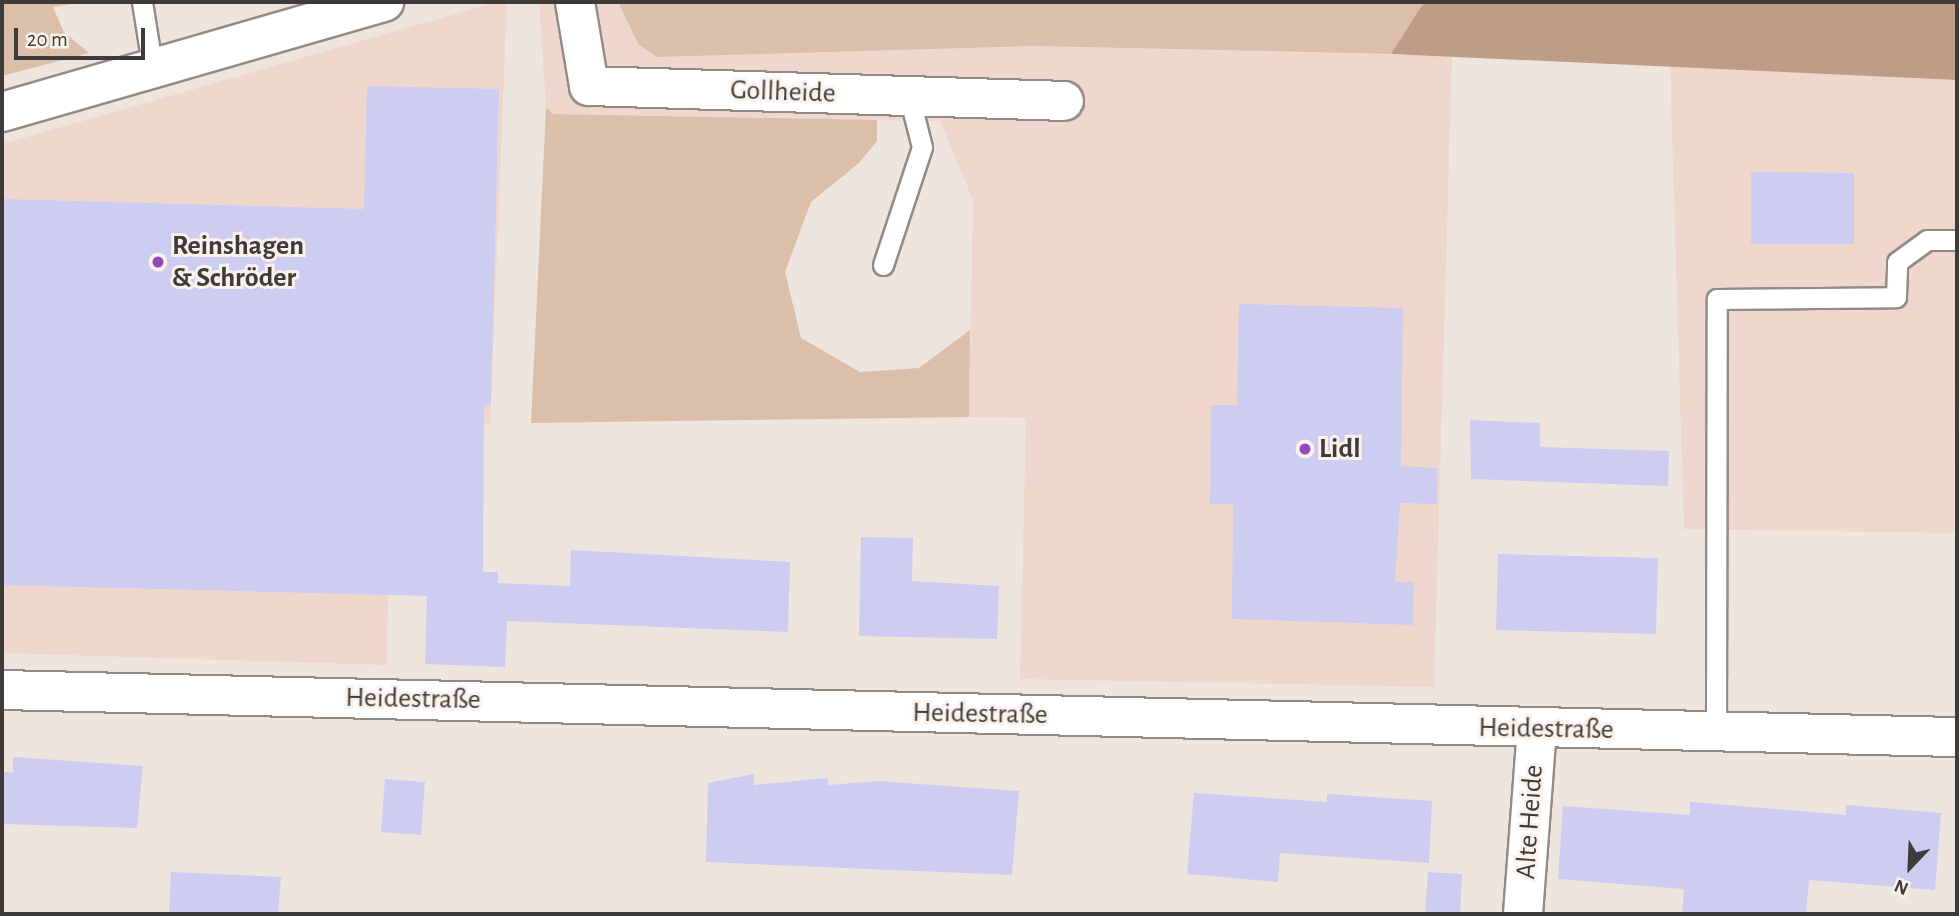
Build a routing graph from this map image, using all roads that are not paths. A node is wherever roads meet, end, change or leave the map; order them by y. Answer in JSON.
{"nodes":[{"id":1,"x":142,"y":2,"type":"edge"},
{"id":2,"x":384,"y":2,"type":"edge"},
{"id":3,"x":575,"y":2,"type":"edge"},
{"id":4,"x":153,"y":71,"type":"junction"},
{"id":5,"x":909,"y":96,"type":"junction"},
{"id":6,"x":1064,"y":102,"type":"dead end"},
{"id":7,"x":2,"y":112,"type":"edge"},
{"id":8,"x":1957,"y":240,"type":"edge"},
{"id":9,"x":883,"y":265,"type":"dead end"},
{"id":10,"x":2,"y":690,"type":"edge"},
{"id":11,"x":1537,"y":730,"type":"junction"},
{"id":12,"x":1716,"y":733,"type":"junction"},
{"id":13,"x":1957,"y":737,"type":"edge"},
{"id":14,"x":1523,"y":914,"type":"edge"}],
"edges":[{"from":1,"to":4,"type":"lane"},
{"from":2,"to":4,"type":"street"},
{"from":3,"to":5,"type":"street","name":"Gollheide"},
{"from":4,"to":7,"type":"street"},
{"from":5,"to":6,"type":"street","name":"Gollheide"},
{"from":5,"to":9,"type":"lane"},
{"from":8,"to":12,"type":"lane"},
{"from":10,"to":11,"type":"street","name":"Heidestraße"},
{"from":11,"to":12,"type":"street","name":"Heidestraße"},
{"from":11,"to":14,"type":"street","name":"Alte Heide"},
{"from":12,"to":13,"type":"street","name":"Heidestraße"}]}
